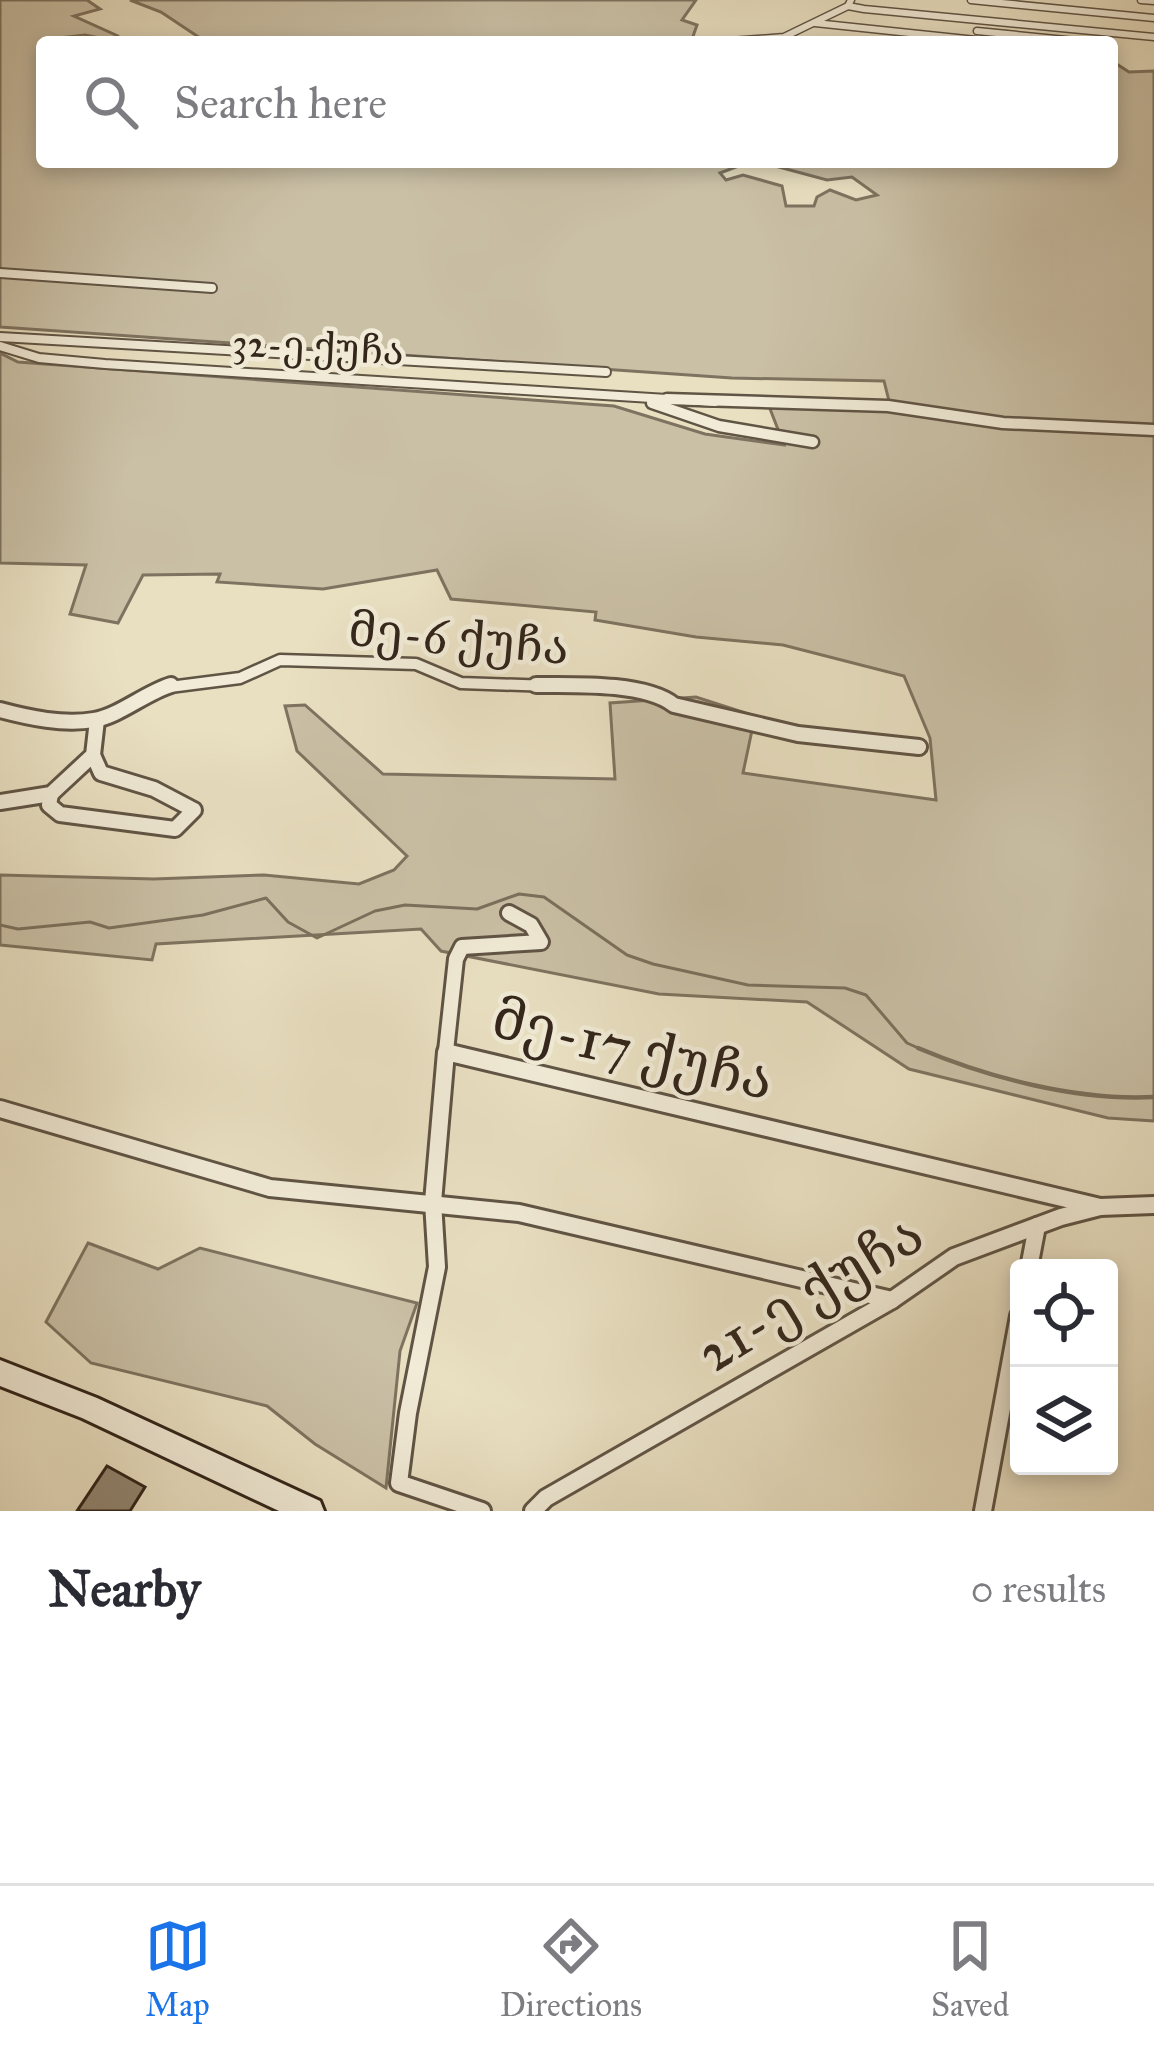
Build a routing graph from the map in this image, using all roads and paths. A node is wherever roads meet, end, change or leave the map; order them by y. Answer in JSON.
{"nodes":[{"id":1,"x":970,"y":0,"type":"edge"},
{"id":2,"x":1142,"y":0,"type":"edge"},
{"id":3,"x":1154,"y":1,"type":"edge"},
{"id":4,"x":850,"y":3,"type":"edge"},
{"id":5,"x":1154,"y":18,"type":"edge"},
{"id":6,"x":980,"y":20,"type":"junction"},
{"id":7,"x":726,"y":21,"type":"dead end"},
{"id":8,"x":814,"y":23,"type":"junction"},
{"id":9,"x":720,"y":36,"type":"edge"},
{"id":10,"x":776,"y":36,"type":"edge"},
{"id":11,"x":954,"y":36,"type":"edge"},
{"id":12,"x":976,"y":36,"type":"edge"},
{"id":13,"x":1154,"y":37,"type":"edge"},
{"id":14,"x":0,"y":273,"type":"edge"},
{"id":15,"x":212,"y":288,"type":"dead end"},
{"id":16,"x":0,"y":342,"type":"edge"},
{"id":17,"x":606,"y":372,"type":"dead end"},
{"id":18,"x":634,"y":397,"type":"junction"},
{"id":19,"x":1154,"y":430,"type":"edge"},
{"id":20,"x":813,"y":442,"type":"dead end"},
{"id":21,"x":3,"y":717,"type":"edge"},
{"id":22,"x":97,"y":720,"type":"junction"},
{"id":23,"x":920,"y":747,"type":"dead end"},
{"id":24,"x":93,"y":755,"type":"junction"},
{"id":25,"x":51,"y":794,"type":"junction"},
{"id":26,"x":0,"y":802,"type":"edge"},
{"id":27,"x":508,"y":913,"type":"dead end"},
{"id":28,"x":446,"y":1052,"type":"junction"},
{"id":29,"x":0,"y":1109,"type":"edge"},
{"id":30,"x":433,"y":1202,"type":"junction"},
{"id":31,"x":1154,"y":1205,"type":"edge"},
{"id":32,"x":1100,"y":1207,"type":"junction"},
{"id":33,"x":1037,"y":1226,"type":"junction"},
{"id":34,"x":1031,"y":1259,"type":"edge"},
{"id":35,"x":892,"y":1300,"type":"junction"},
{"id":36,"x":1010,"y":1365,"type":"edge"},
{"id":37,"x":0,"y":1372,"type":"edge"},
{"id":38,"x":275,"y":1504,"type":"edge"},
{"id":39,"x":310,"y":1511,"type":"edge"},
{"id":40,"x":482,"y":1511,"type":"edge"},
{"id":41,"x":533,"y":1511,"type":"edge"},
{"id":42,"x":983,"y":1511,"type":"edge"}],
"edges":[{"from":1,"to":5,"type":"street"},
{"from":2,"to":3,"type":"street"},
{"from":4,"to":6,"type":"street"},
{"from":4,"to":8,"type":"street"},
{"from":6,"to":12,"type":"street"},
{"from":6,"to":13,"type":"street"},
{"from":7,"to":9,"type":"street"},
{"from":8,"to":10,"type":"street"},
{"from":8,"to":11,"type":"street"},
{"from":14,"to":15,"type":"street"},
{"from":16,"to":17,"type":"street"},
{"from":16,"to":18,"type":"street","name":"32-ე ქუჩა"},
{"from":18,"to":19,"type":"street"},
{"from":18,"to":20,"type":"street"},
{"from":21,"to":22,"type":"street"},
{"from":22,"to":23,"type":"street","name":"მე-6 ქუჩა"},
{"from":22,"to":24,"type":"street"},
{"from":24,"to":25,"type":"street"},
{"from":24,"to":25,"type":"street"},
{"from":25,"to":26,"type":"street"},
{"from":27,"to":28,"type":"street"},
{"from":28,"to":30,"type":"street","name":"მე-17 ქუჩა"},
{"from":28,"to":32,"type":"street","name":"მე-17 ქუჩა"},
{"from":29,"to":30,"type":"street"},
{"from":30,"to":35,"type":"street"},
{"from":30,"to":40,"type":"street","name":"მე-17 ქუჩა"},
{"from":31,"to":32,"type":"street","name":"21-ე ქუჩა"},
{"from":32,"to":33,"type":"street","name":"21-ე ქუჩა"},
{"from":33,"to":34,"type":"street"},
{"from":33,"to":35,"type":"street","name":"21-ე ქუჩა"},
{"from":35,"to":41,"type":"street","name":"21-ე ქუჩა"},
{"from":36,"to":42,"type":"street"},
{"from":37,"to":38,"type":"main road"},
{"from":38,"to":39,"type":"main road"}]}
